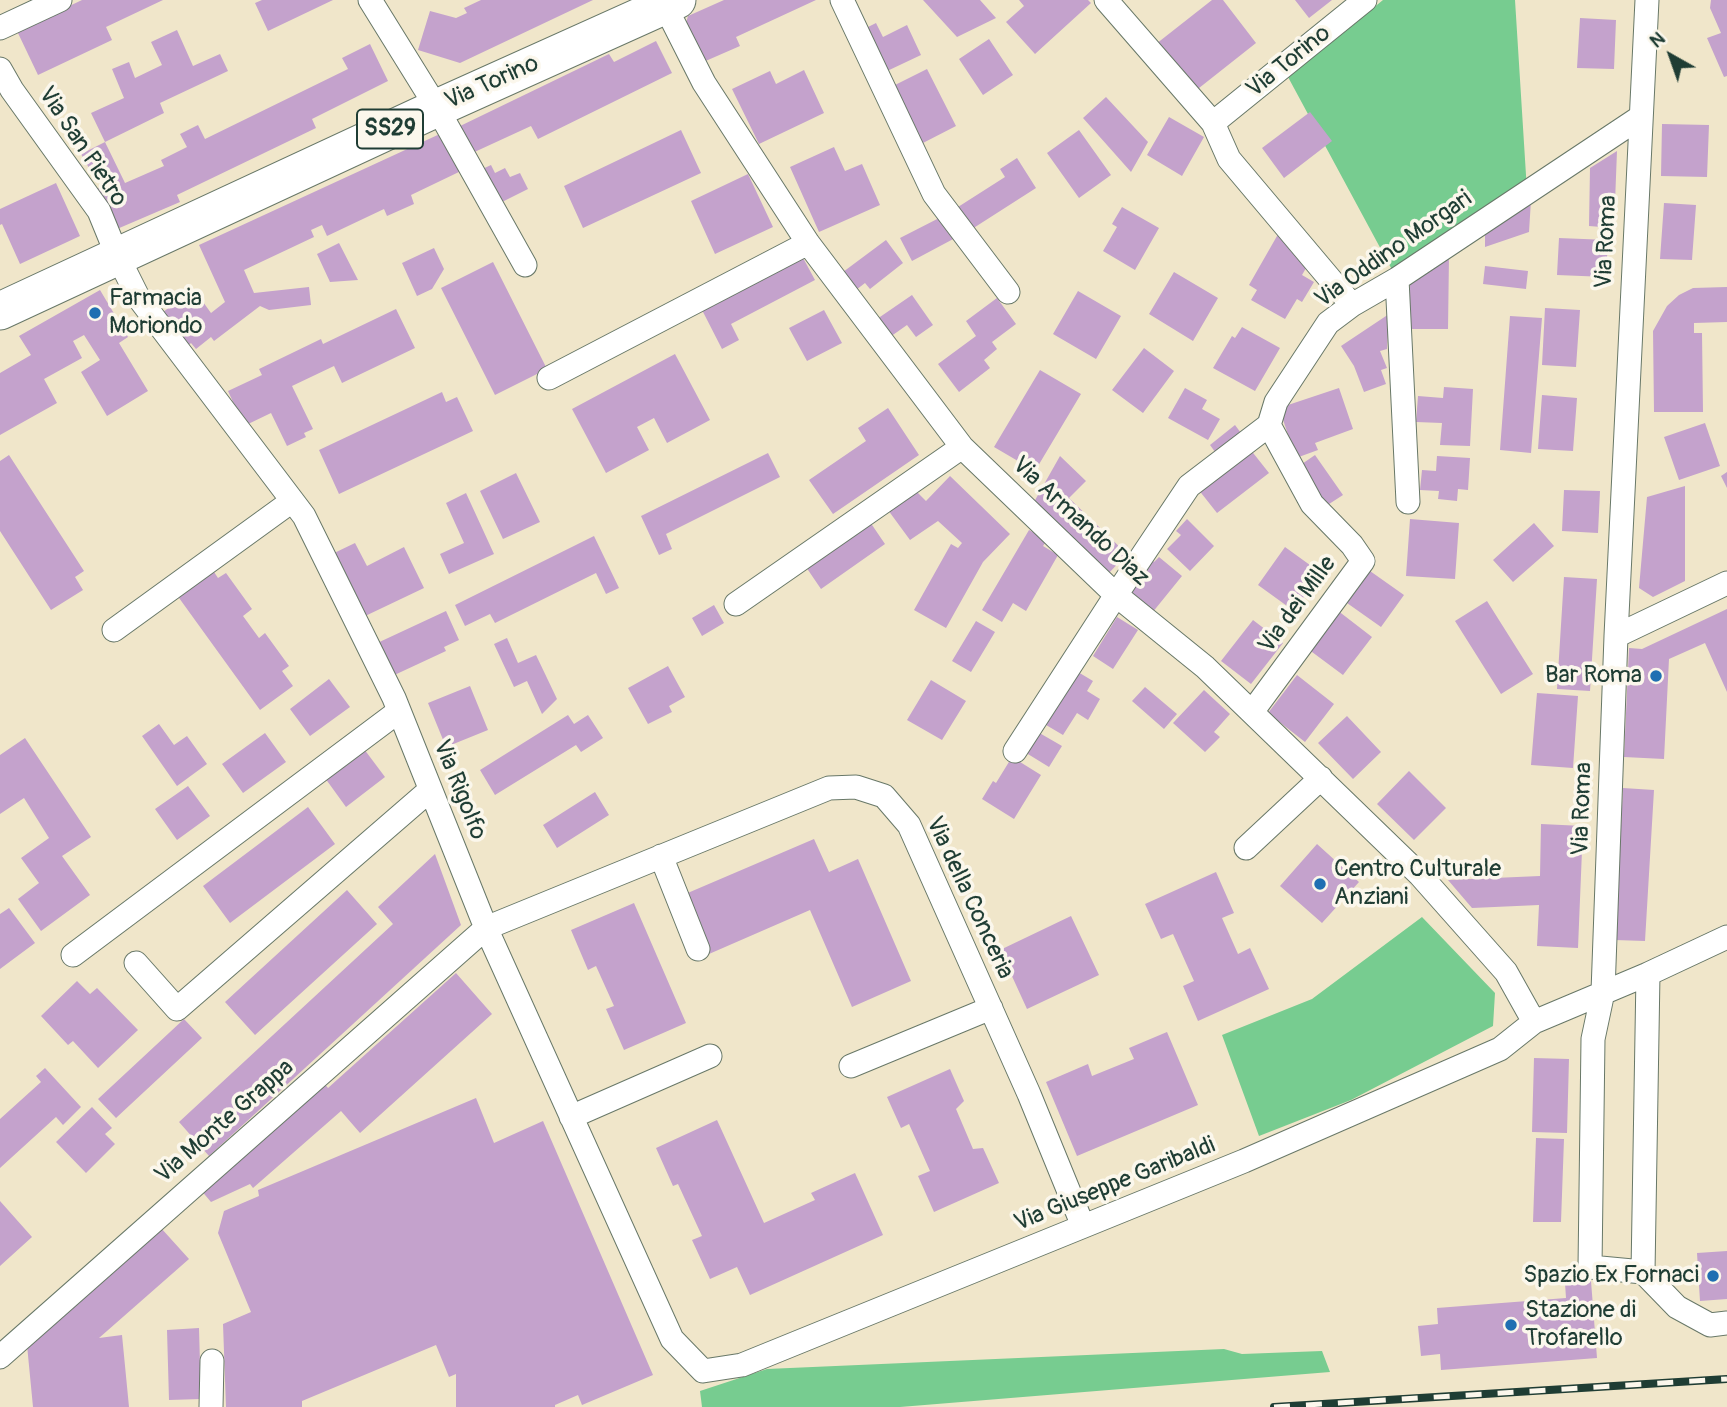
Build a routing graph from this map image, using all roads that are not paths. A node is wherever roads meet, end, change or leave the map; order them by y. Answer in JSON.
{"nodes":[{"id":1,"x":60,"y":0,"type":"edge"},
{"id":2,"x":370,"y":0,"type":"edge"},
{"id":3,"x":842,"y":0,"type":"edge"},
{"id":4,"x":1106,"y":0,"type":"edge"},
{"id":5,"x":1365,"y":0,"type":"edge"},
{"id":6,"x":1647,"y":0,"type":"edge"},
{"id":7,"x":668,"y":2,"type":"edge"},
{"id":8,"x":0,"y":28,"type":"edge"},
{"id":9,"x":0,"y":69,"type":"edge"},
{"id":10,"x":437,"y":108,"type":"junction"},
{"id":11,"x":1639,"y":118,"type":"junction"},
{"id":12,"x":1213,"y":123,"type":"junction"},
{"id":13,"x":808,"y":243,"type":"junction"},
{"id":14,"x":117,"y":255,"type":"junction"},
{"id":15,"x":524,"y":265,"type":"dead end"},
{"id":16,"x":1397,"y":279,"type":"junction"},
{"id":17,"x":1008,"y":292,"type":"dead end"},
{"id":18,"x":1352,"y":305,"type":"junction"},
{"id":19,"x":0,"y":311,"type":"edge"},
{"id":20,"x":549,"y":378,"type":"dead end"},
{"id":21,"x":1269,"y":425,"type":"junction"},
{"id":22,"x":962,"y":447,"type":"junction"},
{"id":23,"x":292,"y":501,"type":"junction"},
{"id":24,"x":1408,"y":502,"type":"dead end"},
{"id":25,"x":1727,"y":583,"type":"edge"},
{"id":26,"x":1116,"y":595,"type":"junction"},
{"id":27,"x":736,"y":604,"type":"dead end"},
{"id":28,"x":114,"y":630,"type":"dead end"},
{"id":29,"x":1616,"y":636,"type":"junction"},
{"id":30,"x":399,"y":711,"type":"junction"},
{"id":31,"x":1252,"y":712,"type":"junction"},
{"id":32,"x":1015,"y":751,"type":"dead end"},
{"id":33,"x":1321,"y":778,"type":"junction"},
{"id":34,"x":429,"y":790,"type":"junction"},
{"id":35,"x":1246,"y":848,"type":"dead end"},
{"id":36,"x":661,"y":856,"type":"junction"},
{"id":37,"x":486,"y":928,"type":"junction"},
{"id":38,"x":1727,"y":937,"type":"edge"},
{"id":39,"x":698,"y":949,"type":"dead end"},
{"id":40,"x":73,"y":955,"type":"dead end"},
{"id":41,"x":136,"y":963,"type":"dead end"},
{"id":42,"x":1648,"y":974,"type":"junction"},
{"id":43,"x":1603,"y":992,"type":"junction"},
{"id":44,"x":991,"y":1008,"type":"junction"},
{"id":45,"x":1534,"y":1022,"type":"junction"},
{"id":46,"x":710,"y":1056,"type":"dead end"},
{"id":47,"x":851,"y":1066,"type":"dead end"},
{"id":48,"x":571,"y":1117,"type":"junction"},
{"id":49,"x":1083,"y":1227,"type":"junction"},
{"id":50,"x":1643,"y":1272,"type":"junction"},
{"id":51,"x":1727,"y":1324,"type":"edge"},
{"id":52,"x":0,"y":1357,"type":"edge"},
{"id":53,"x":212,"y":1361,"type":"dead end"},
{"id":54,"x":704,"y":1371,"type":"joint"},
{"id":55,"x":211,"y":1407,"type":"edge"}],
"edges":[{"from":1,"to":8,"type":"street"},
{"from":2,"to":10,"type":"street"},
{"from":3,"to":17,"type":"street"},
{"from":4,"to":12,"type":"street"},
{"from":5,"to":12,"type":"street","name":"Via Torino"},
{"from":6,"to":11,"type":"street","name":"Via Roma"},
{"from":7,"to":10,"type":"main road","name":"Via Torino","number":"SS29"},
{"from":7,"to":13,"type":"street","name":"Via Armando Diaz"},
{"from":9,"to":14,"type":"street","name":"Via San Pietro"},
{"from":10,"to":14,"type":"main road","name":"Via Torino","number":"SS29"},
{"from":10,"to":15,"type":"street"},
{"from":11,"to":16,"type":"street","name":"Via Oddino Morgari"},
{"from":11,"to":29,"type":"street","name":"Via Roma"},
{"from":12,"to":18,"type":"street"},
{"from":13,"to":20,"type":"street"},
{"from":13,"to":22,"type":"street","name":"Via Armando Diaz"},
{"from":14,"to":19,"type":"main road","number":"SS29"},
{"from":14,"to":23,"type":"street","name":"Via Rigolfo"},
{"from":16,"to":18,"type":"street","name":"Via Oddino Morgari"},
{"from":16,"to":24,"type":"street"},
{"from":18,"to":21,"type":"street","name":"Via Oddino Morgari"},
{"from":21,"to":26,"type":"street"},
{"from":21,"to":31,"type":"street","name":"Via dei Mille"},
{"from":22,"to":26,"type":"street","name":"Via Armando Diaz"},
{"from":22,"to":27,"type":"street"},
{"from":23,"to":28,"type":"street"},
{"from":23,"to":30,"type":"street","name":"Via Rigolfo"},
{"from":25,"to":29,"type":"street"},
{"from":26,"to":31,"type":"street","name":"Via Armando Diaz"},
{"from":26,"to":32,"type":"street"},
{"from":29,"to":43,"type":"street","name":"Via Roma"},
{"from":30,"to":34,"type":"street","name":"Via Rigolfo"},
{"from":30,"to":40,"type":"street"},
{"from":31,"to":33,"type":"street","name":"Via Armando Diaz"},
{"from":33,"to":35,"type":"street"},
{"from":33,"to":45,"type":"street","name":"Via Armando Diaz"},
{"from":34,"to":37,"type":"street","name":"Via Rigolfo"},
{"from":34,"to":41,"type":"street"},
{"from":36,"to":37,"type":"street","name":"Via della Conceria"},
{"from":36,"to":39,"type":"street"},
{"from":36,"to":44,"type":"street","name":"Via della Conceria"},
{"from":37,"to":48,"type":"street","name":"Via Rigolfo"},
{"from":37,"to":52,"type":"street","name":"Via Monte Grappa"},
{"from":38,"to":42,"type":"street","name":"Via Giuseppe Garibaldi"},
{"from":42,"to":43,"type":"street","name":"Via Giuseppe Garibaldi"},
{"from":42,"to":50,"type":"street"},
{"from":43,"to":45,"type":"street","name":"Via Giuseppe Garibaldi"},
{"from":43,"to":50,"type":"street","name":"Via Roma"},
{"from":44,"to":47,"type":"street"},
{"from":44,"to":49,"type":"street","name":"Via della Conceria"},
{"from":45,"to":49,"type":"street","name":"Via Giuseppe Garibaldi"},
{"from":46,"to":48,"type":"street"},
{"from":48,"to":54,"type":"street","name":"Via Rigolfo"},
{"from":49,"to":54,"type":"street","name":"Via Giuseppe Garibaldi"},
{"from":50,"to":51,"type":"street"},
{"from":53,"to":55,"type":"street"}]}
